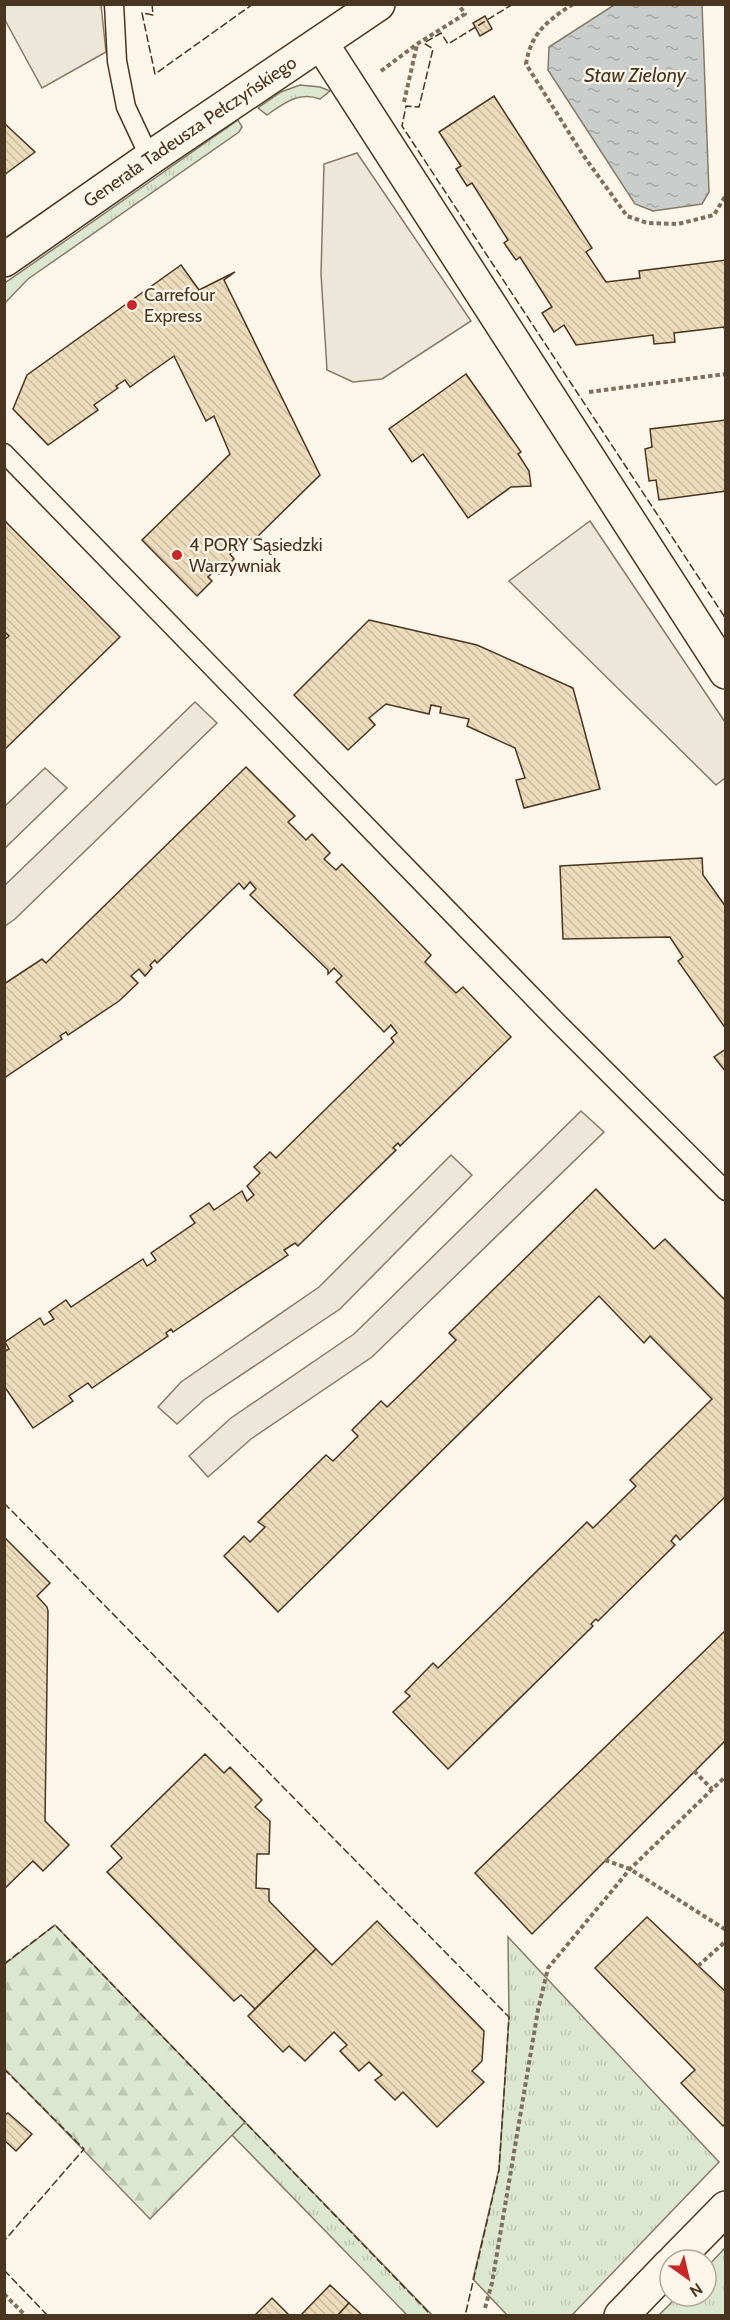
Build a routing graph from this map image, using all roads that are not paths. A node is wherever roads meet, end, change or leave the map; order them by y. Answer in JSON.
{"nodes":[{"id":1,"x":114,"y":4,"type":"edge"},
{"id":2,"x":378,"y":4,"type":"edge"},
{"id":3,"x":321,"y":43,"type":"junction"},
{"id":4,"x":150,"y":158,"type":"junction"},
{"id":5,"x":4,"y":260,"type":"edge"},
{"id":6,"x":4,"y":453,"type":"edge"},
{"id":7,"x":726,"y":672,"type":"edge"},
{"id":8,"x":726,"y":1191,"type":"edge"},
{"id":9,"x":726,"y":2208,"type":"edge"},
{"id":10,"x":687,"y":2248,"type":"edge"},
{"id":11,"x":658,"y":2277,"type":"edge"},
{"id":12,"x":621,"y":2316,"type":"edge"}],
"edges":[{"from":1,"to":4,"type":"lane"},
{"from":2,"to":3,"type":"street","name":"Generała Tadeusza Pełczyńskiego"},
{"from":3,"to":4,"type":"street","name":"Generała Tadeusza Pełczyńskiego"},
{"from":3,"to":7,"type":"street"},
{"from":4,"to":5,"type":"street","name":"Generała Tadeusza Pełczyńskiego"},
{"from":6,"to":8,"type":"lane"},
{"from":9,"to":10,"type":"street"},
{"from":11,"to":12,"type":"street"}]}
